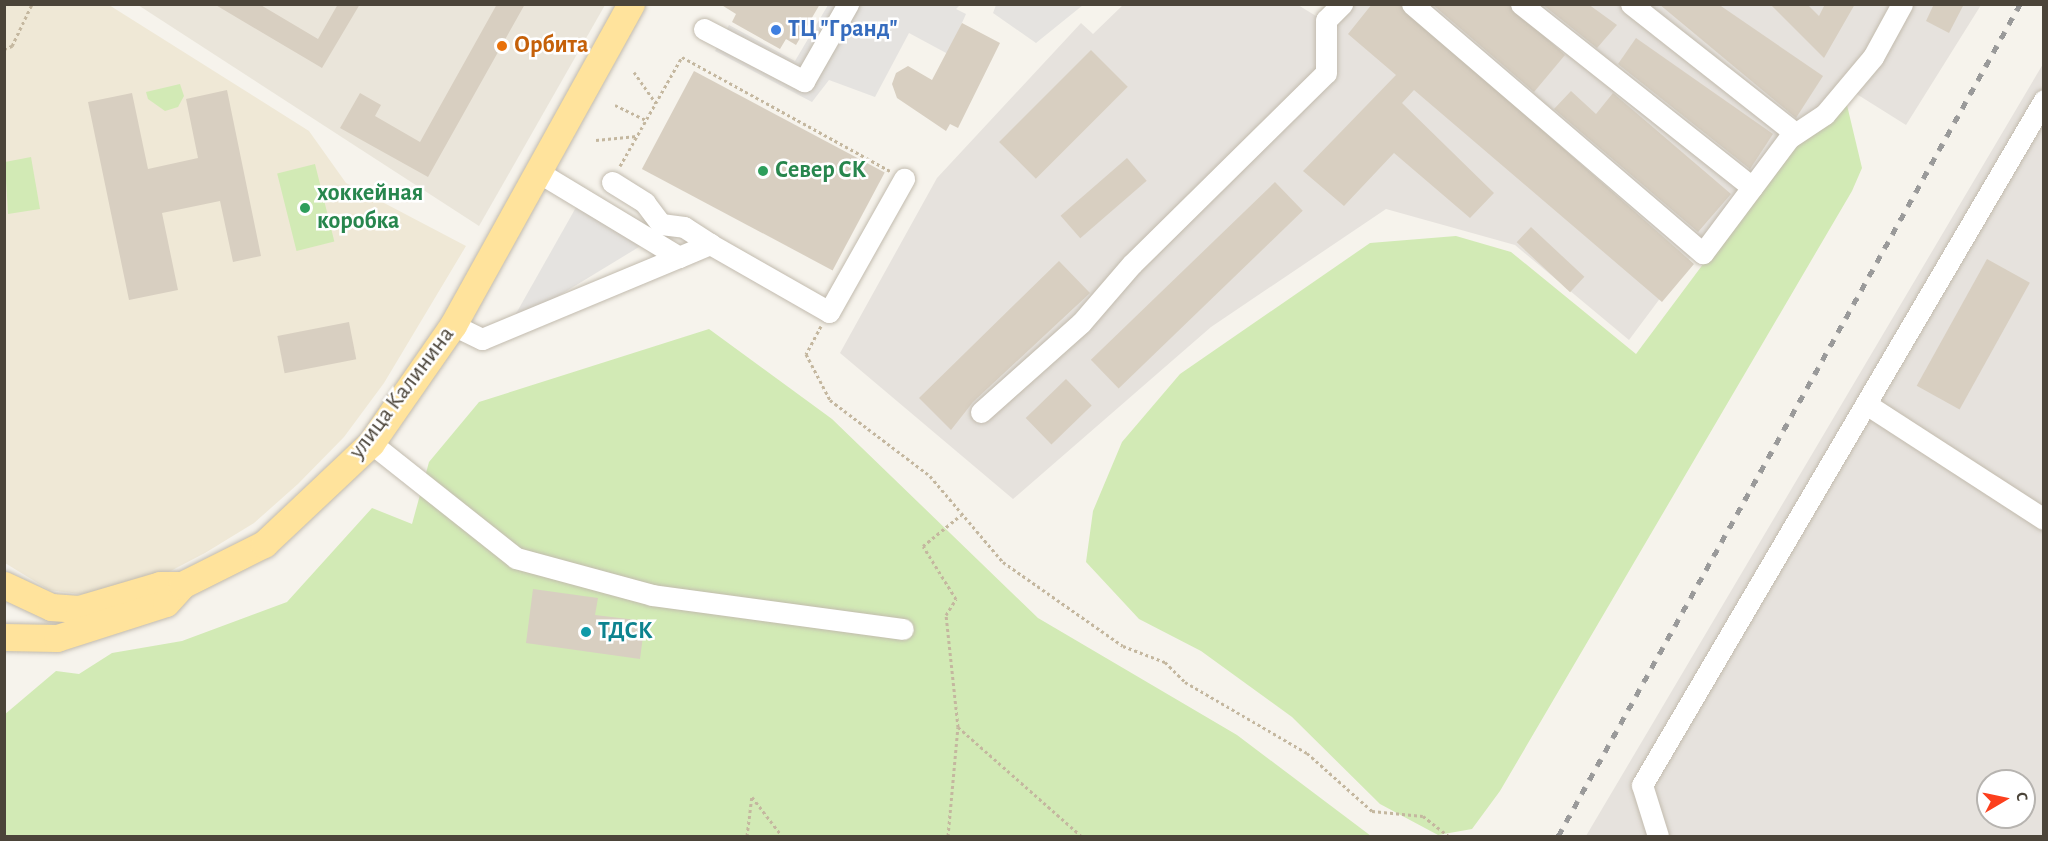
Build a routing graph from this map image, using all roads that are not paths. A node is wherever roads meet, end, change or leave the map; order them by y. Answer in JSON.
{"nodes":[{"id":1,"x":631,"y":4,"type":"edge"},
{"id":2,"x":848,"y":4,"type":"edge"},
{"id":3,"x":1342,"y":4,"type":"edge"},
{"id":4,"x":1412,"y":4,"type":"edge"},
{"id":5,"x":1521,"y":4,"type":"edge"},
{"id":6,"x":1631,"y":4,"type":"edge"},
{"id":7,"x":1902,"y":4,"type":"edge"},
{"id":8,"x":704,"y":29,"type":"dead end"},
{"id":9,"x":2043,"y":100,"type":"edge"},
{"id":10,"x":1796,"y":133,"type":"junction"},
{"id":11,"x":538,"y":172,"type":"junction"},
{"id":12,"x":904,"y":179,"type":"road end"},
{"id":13,"x":612,"y":182,"type":"road end"},
{"id":14,"x":1752,"y":187,"type":"junction"},
{"id":15,"x":710,"y":244,"type":"junction"},
{"id":16,"x":679,"y":257,"type":"junction"},
{"id":17,"x":453,"y":325,"type":"junction"},
{"id":18,"x":1866,"y":404,"type":"junction"},
{"id":19,"x":981,"y":412,"type":"dead end"},
{"id":20,"x":371,"y":443,"type":"junction"},
{"id":21,"x":2043,"y":519,"type":"edge"},
{"id":22,"x":4,"y":585,"type":"edge"},
{"id":23,"x":182,"y":585,"type":"junction"},
{"id":24,"x":903,"y":629,"type":"dead end"},
{"id":25,"x":4,"y":637,"type":"edge"},
{"id":26,"x":1658,"y":837,"type":"edge"}],
"edges":[{"from":1,"to":11,"type":"main road","name":"улица Калинина"},
{"from":2,"to":8,"type":"street"},
{"from":3,"to":19,"type":"street"},
{"from":4,"to":14,"type":"street"},
{"from":5,"to":14,"type":"street"},
{"from":6,"to":10,"type":"street"},
{"from":7,"to":10,"type":"street"},
{"from":9,"to":18,"type":"street"},
{"from":10,"to":14,"type":"street"},
{"from":11,"to":16,"type":"street"},
{"from":11,"to":17,"type":"main road","name":"улица Калинина"},
{"from":12,"to":15,"type":"street"},
{"from":13,"to":15,"type":"street"},
{"from":15,"to":16,"type":"street"},
{"from":16,"to":17,"type":"street"},
{"from":17,"to":20,"type":"main road","name":"улица Калинина"},
{"from":18,"to":21,"type":"street"},
{"from":18,"to":26,"type":"street"},
{"from":20,"to":23,"type":"main road","name":"улица Калинина"},
{"from":20,"to":24,"type":"street"},
{"from":22,"to":23,"type":"main road"},
{"from":23,"to":25,"type":"main road","name":"улица Калинина"}]}
